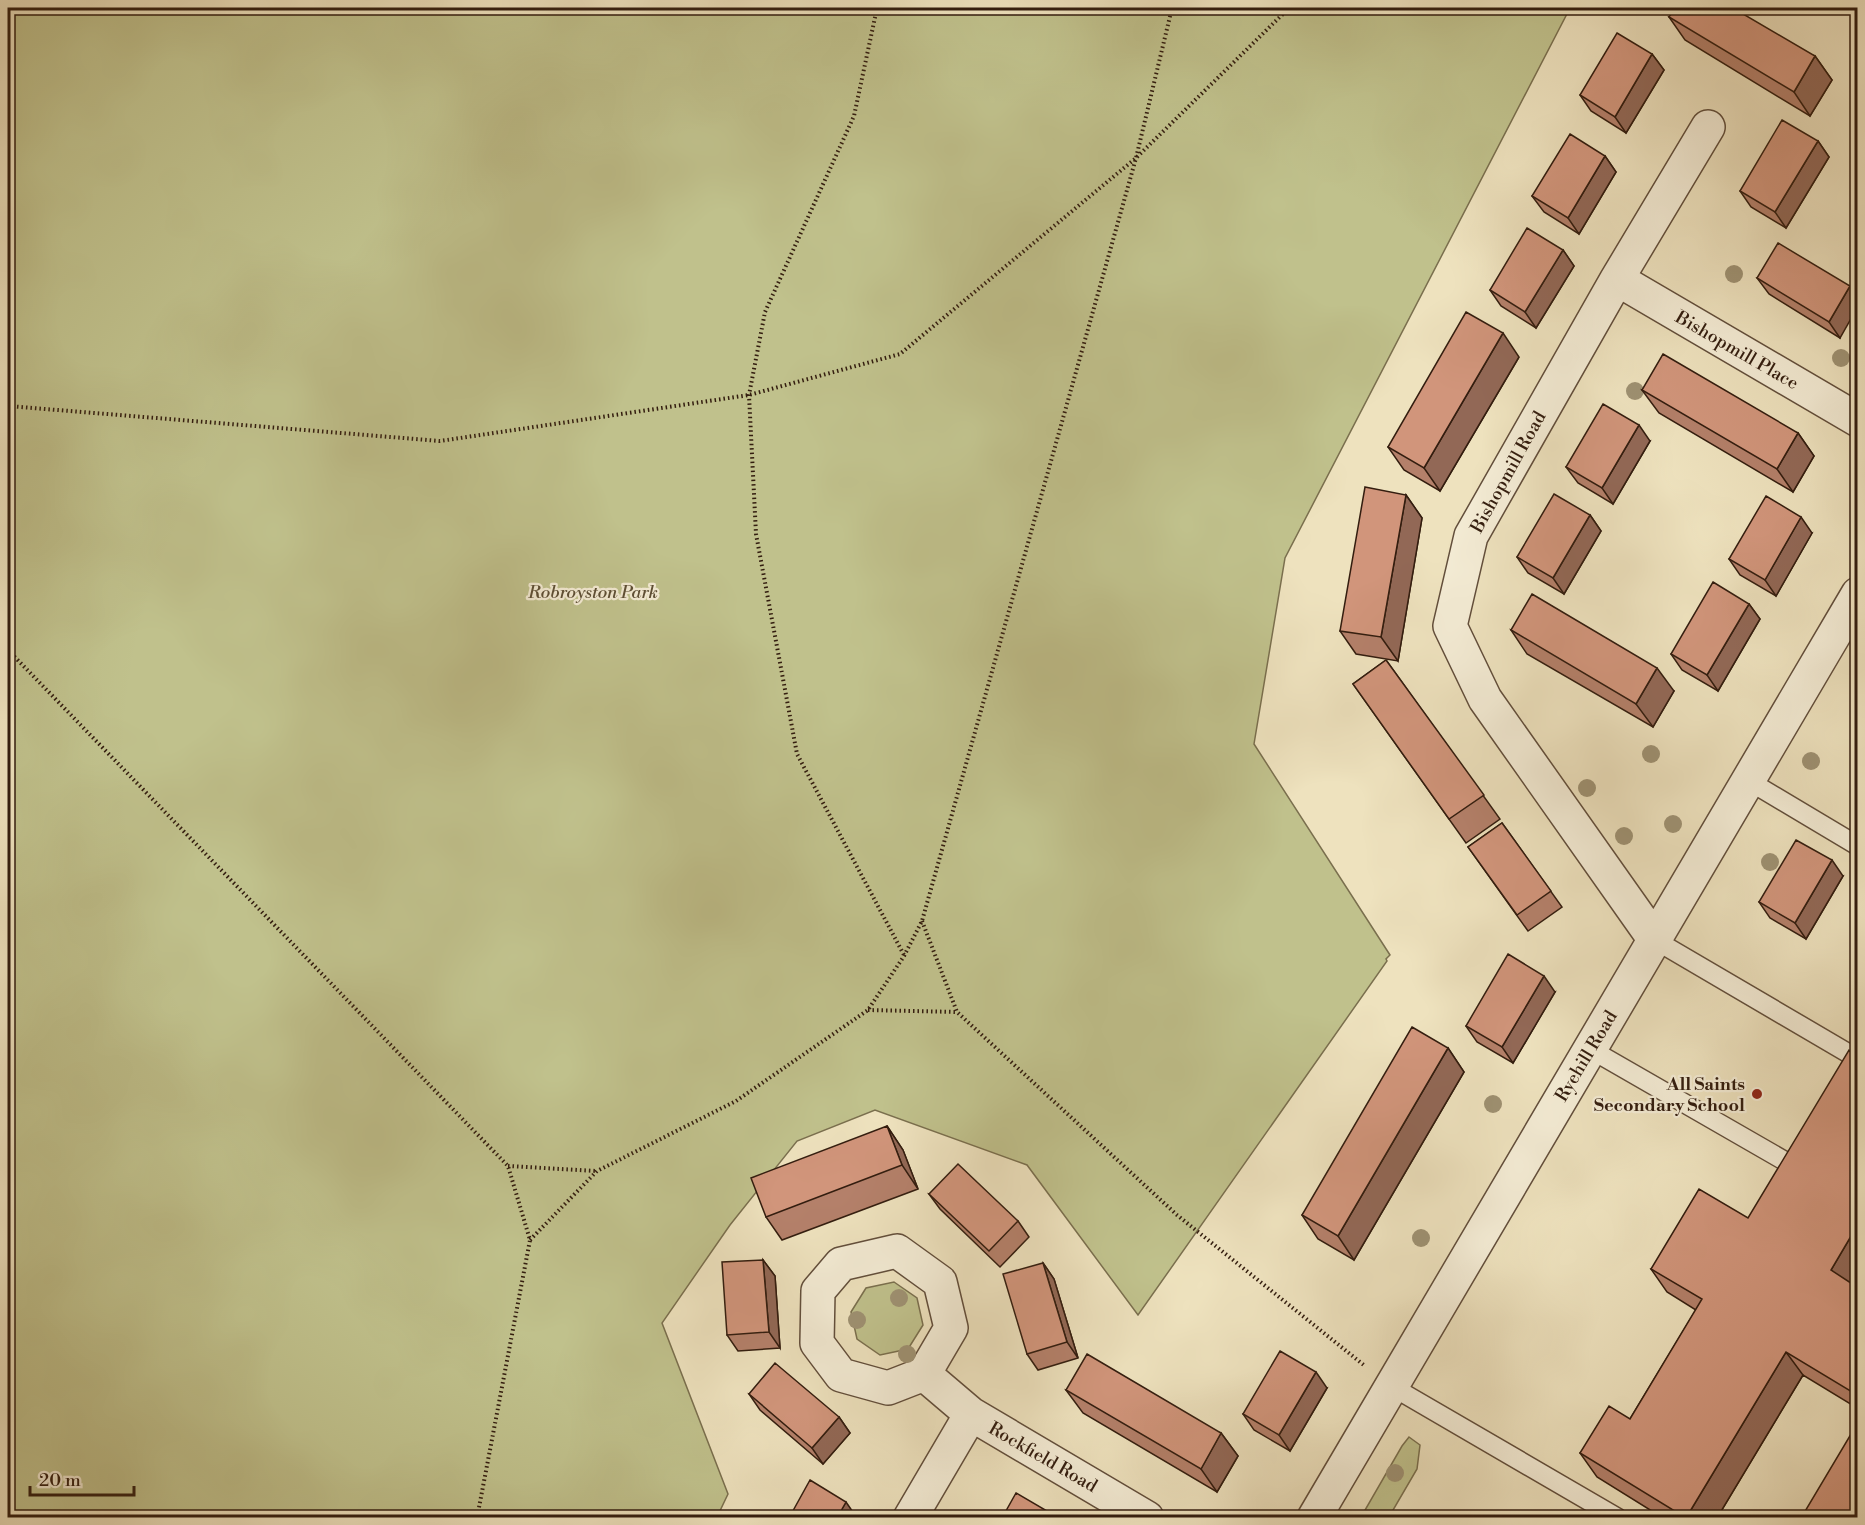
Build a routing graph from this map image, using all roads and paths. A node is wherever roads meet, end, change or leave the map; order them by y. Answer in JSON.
{"nodes":[{"id":1,"x":877,"y":8,"type":"edge"},
{"id":2,"x":1173,"y":8,"type":"edge"},
{"id":3,"x":1289,"y":8,"type":"edge"},
{"id":4,"x":1708,"y":127,"type":"dead end"},
{"id":5,"x":1136,"y":158,"type":"junction"},
{"id":6,"x":1617,"y":279,"type":"junction"},
{"id":7,"x":749,"y":395,"type":"junction"},
{"id":8,"x":8,"y":406,"type":"edge"},
{"id":9,"x":1857,"y":420,"type":"edge"},
{"id":10,"x":1857,"y":594,"type":"edge"},
{"id":11,"x":8,"y":650,"type":"edge"},
{"id":12,"x":1749,"y":781,"type":"junction"},
{"id":13,"x":1857,"y":846,"type":"edge"},
{"id":14,"x":922,"y":921,"type":"junction"},
{"id":15,"x":1654,"y":940,"type":"junction"},
{"id":16,"x":904,"y":956,"type":"junction"},
{"id":17,"x":868,"y":1011,"type":"junction"},
{"id":18,"x":957,"y":1012,"type":"junction"},
{"id":19,"x":1590,"y":1049,"type":"junction"},
{"id":20,"x":1857,"y":1059,"type":"edge"},
{"id":21,"x":1790,"y":1164,"type":"edge"},
{"id":22,"x":508,"y":1166,"type":"junction"},
{"id":23,"x":597,"y":1171,"type":"junction"},
{"id":24,"x":530,"y":1240,"type":"junction"},
{"id":25,"x":924,"y":1374,"type":"junction"},
{"id":26,"x":1391,"y":1386,"type":"junction"},
{"id":27,"x":971,"y":1414,"type":"junction"},
{"id":28,"x":477,"y":1518,"type":"edge"},
{"id":29,"x":910,"y":1518,"type":"edge"},
{"id":30,"x":1147,"y":1518,"type":"edge"},
{"id":31,"x":1314,"y":1518,"type":"edge"},
{"id":32,"x":1618,"y":1518,"type":"edge"}],
"edges":[{"from":1,"to":7,"type":"path"},
{"from":2,"to":5,"type":"path"},
{"from":3,"to":5,"type":"path"},
{"from":4,"to":6,"type":"street","name":"Bishopmill Road"},
{"from":5,"to":7,"type":"path"},
{"from":5,"to":14,"type":"path"},
{"from":6,"to":9,"type":"street","name":"Bishopmill Place"},
{"from":6,"to":15,"type":"street","name":"Bishopmill Road"},
{"from":7,"to":8,"type":"path"},
{"from":7,"to":16,"type":"path"},
{"from":10,"to":12,"type":"street","name":"Ryehill Road"},
{"from":11,"to":22,"type":"path"},
{"from":12,"to":13,"type":"lane"},
{"from":12,"to":15,"type":"street","name":"Ryehill Road"},
{"from":14,"to":16,"type":"path"},
{"from":14,"to":18,"type":"path"},
{"from":15,"to":19,"type":"street","name":"Ryehill Road"},
{"from":15,"to":20,"type":"lane"},
{"from":16,"to":17,"type":"path"},
{"from":17,"to":18,"type":"path"},
{"from":17,"to":23,"type":"path"},
{"from":18,"to":26,"type":"path"},
{"from":19,"to":21,"type":"lane"},
{"from":19,"to":26,"type":"street","name":"Ryehill Road"},
{"from":22,"to":23,"type":"path"},
{"from":22,"to":24,"type":"path"},
{"from":23,"to":24,"type":"path"},
{"from":24,"to":28,"type":"path"},
{"from":25,"to":25,"type":"street"},
{"from":25,"to":27,"type":"street","name":"Rockfield Road"},
{"from":26,"to":31,"type":"street","name":"Ryehill Road"},
{"from":26,"to":32,"type":"lane"},
{"from":27,"to":29,"type":"street","name":"Rockfield Road"},
{"from":27,"to":30,"type":"street","name":"Rockfield Road"}]}
